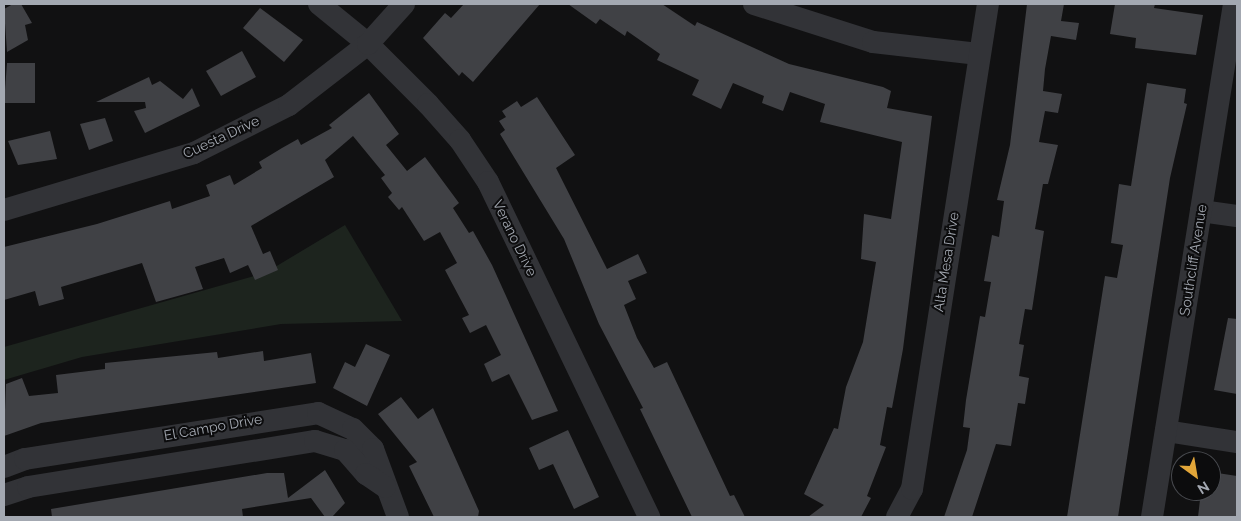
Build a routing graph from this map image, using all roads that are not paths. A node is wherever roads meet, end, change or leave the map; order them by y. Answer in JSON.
{"nodes":[{"id":1,"x":319,"y":4,"type":"edge"},
{"id":2,"x":404,"y":4,"type":"edge"},
{"id":3,"x":754,"y":4,"type":"edge"},
{"id":4,"x":988,"y":4,"type":"edge"},
{"id":5,"x":1234,"y":4,"type":"edge"},
{"id":6,"x":368,"y":44,"type":"junction"},
{"id":7,"x":978,"y":54,"type":"junction"},
{"id":8,"x":4,"y":210,"type":"edge"},
{"id":9,"x":1201,"y":211,"type":"junction"},
{"id":10,"x":1237,"y":216,"type":"edge"},
{"id":11,"x":1166,"y":431,"type":"junction"},
{"id":12,"x":1237,"y":442,"type":"edge"},
{"id":13,"x":4,"y":467,"type":"edge"},
{"id":14,"x":385,"y":487,"type":"junction"},
{"id":15,"x":4,"y":495,"type":"edge"},
{"id":16,"x":398,"y":517,"type":"edge"},
{"id":17,"x":649,"y":517,"type":"edge"},
{"id":18,"x":897,"y":517,"type":"edge"},
{"id":19,"x":1152,"y":517,"type":"edge"}],
"edges":[{"from":1,"to":6,"type":"street","name":"Verano Drive"},
{"from":2,"to":6,"type":"street","name":"Cuesta Drive"},
{"from":3,"to":7,"type":"street"},
{"from":4,"to":7,"type":"street","name":"Alta Mesa Drive"},
{"from":5,"to":9,"type":"street","name":"Southcliff Avenue"},
{"from":6,"to":8,"type":"street","name":"Cuesta Drive"},
{"from":6,"to":17,"type":"street","name":"Verano Drive"},
{"from":7,"to":18,"type":"street","name":"Alta Mesa Drive"},
{"from":9,"to":10,"type":"street"},
{"from":9,"to":11,"type":"street","name":"Southcliff Avenue"},
{"from":11,"to":12,"type":"street"},
{"from":11,"to":19,"type":"street","name":"Southcliff Avenue"},
{"from":13,"to":14,"type":"street","name":"El Campo Drive"},
{"from":14,"to":15,"type":"street","name":"El Campo Drive"},
{"from":14,"to":16,"type":"street","name":"El Campo Drive"}]}
